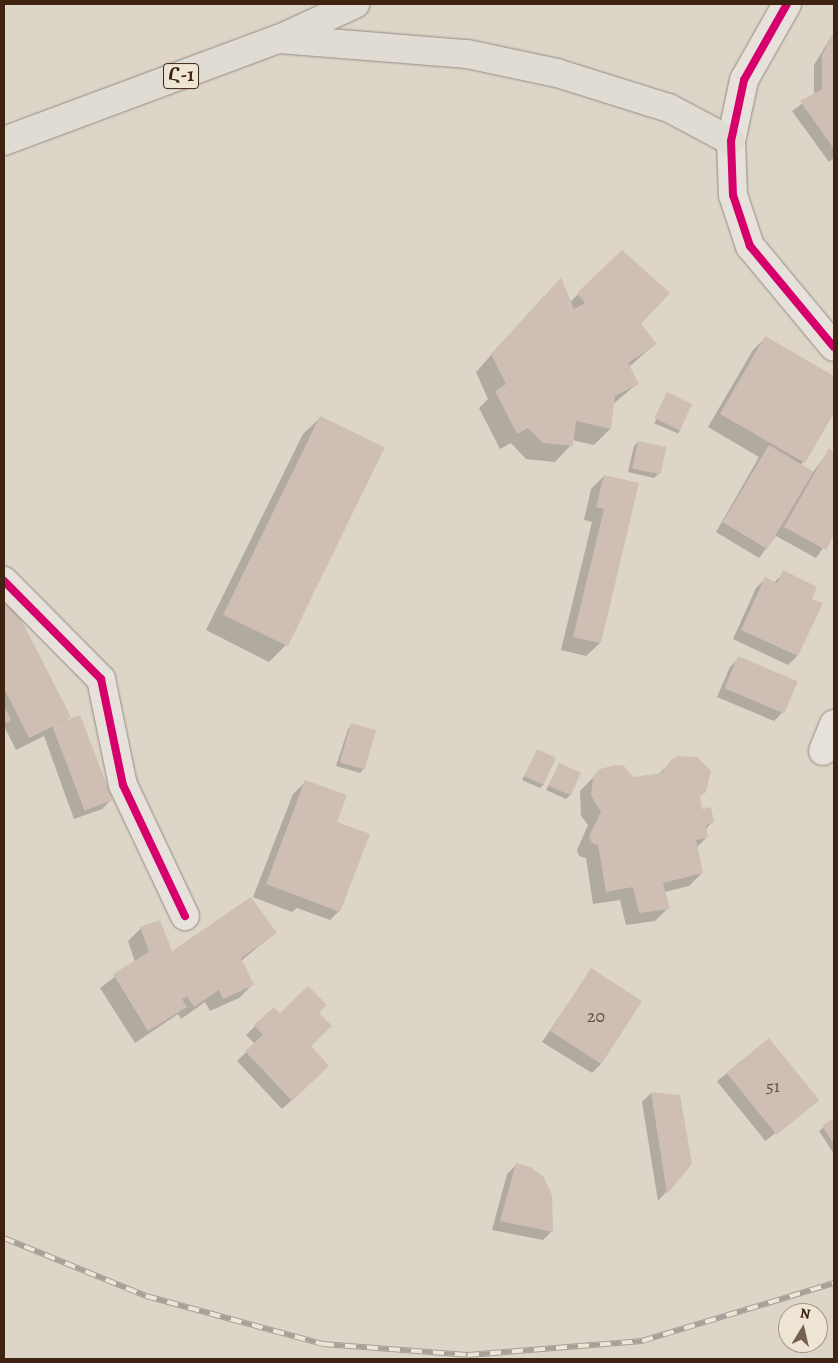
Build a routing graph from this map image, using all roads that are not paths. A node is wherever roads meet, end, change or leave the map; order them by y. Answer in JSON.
{"nodes":[{"id":1,"x":355,"y":4,"type":"edge"},
{"id":2,"x":787,"y":4,"type":"edge"},
{"id":3,"x":279,"y":39,"type":"junction"},
{"id":4,"x":4,"y":141,"type":"edge"},
{"id":5,"x":731,"y":141,"type":"junction"},
{"id":6,"x":834,"y":347,"type":"edge"},
{"id":7,"x":4,"y":581,"type":"edge"},
{"id":8,"x":834,"y":724,"type":"edge"},
{"id":9,"x":823,"y":751,"type":"dead end"},
{"id":10,"x":185,"y":916,"type":"dead end"}],
"edges":[{"from":1,"to":3,"type":"main road","number":"Հ-1"},
{"from":2,"to":5,"type":"street"},
{"from":3,"to":4,"type":"main road","number":"Հ-1"},
{"from":3,"to":5,"type":"main road"},
{"from":5,"to":6,"type":"street"},
{"from":7,"to":10,"type":"street"},
{"from":8,"to":9,"type":"street"}]}
